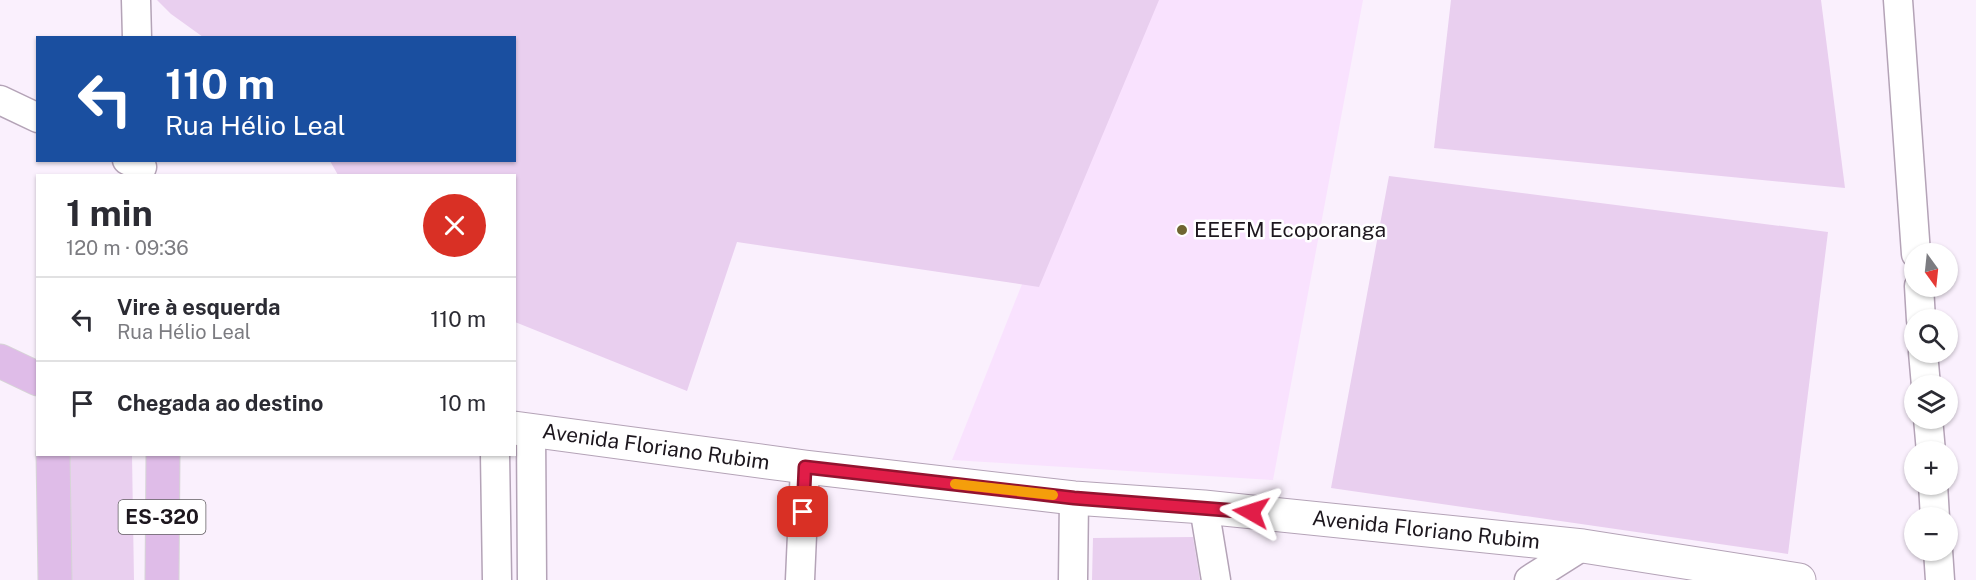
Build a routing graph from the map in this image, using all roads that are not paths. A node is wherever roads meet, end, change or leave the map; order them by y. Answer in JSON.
{"nodes":[{"id":1,"x":136,"y":0,"type":"edge"},
{"id":2,"x":1898,"y":0,"type":"edge"},
{"id":3,"x":137,"y":36,"type":"edge"},
{"id":4,"x":0,"y":100,"type":"edge"},
{"id":5,"x":36,"y":117,"type":"edge"},
{"id":6,"x":1915,"y":243,"type":"edge"},
{"id":7,"x":0,"y":361,"type":"edge"},
{"id":8,"x":36,"y":378,"type":"edge"},
{"id":9,"x":523,"y":429,"type":"edge"},
{"id":10,"x":53,"y":456,"type":"edge"},
{"id":11,"x":163,"y":456,"type":"edge"},
{"id":12,"x":495,"y":456,"type":"edge"},
{"id":13,"x":805,"y":467,"type":"junction"},
{"id":14,"x":1074,"y":498,"type":"junction"},
{"id":15,"x":1204,"y":507,"type":"junction"},
{"id":16,"x":1583,"y":546,"type":"junction"},
{"id":17,"x":1939,"y":561,"type":"edge"},
{"id":18,"x":55,"y":580,"type":"edge"},
{"id":19,"x":162,"y":580,"type":"edge"},
{"id":20,"x":497,"y":580,"type":"edge"},
{"id":21,"x":532,"y":580,"type":"edge"},
{"id":22,"x":800,"y":580,"type":"edge"},
{"id":23,"x":1073,"y":580,"type":"edge"},
{"id":24,"x":1216,"y":580,"type":"edge"},
{"id":25,"x":1529,"y":580,"type":"edge"},
{"id":26,"x":1799,"y":580,"type":"edge"},
{"id":27,"x":1940,"y":580,"type":"edge"}],
"edges":[{"from":1,"to":3,"type":"street"},
{"from":2,"to":6,"type":"street"},
{"from":4,"to":5,"type":"street"},
{"from":7,"to":8,"type":"main road"},
{"from":9,"to":13,"type":"main road","name":"Avenida Floriano Rubim"},
{"from":9,"to":21,"type":"street"},
{"from":10,"to":18,"type":"main road"},
{"from":11,"to":19,"type":"main road","number":"ES-320"},
{"from":12,"to":20,"type":"street"},
{"from":13,"to":14,"type":"main road","name":"Avenida Floriano Rubim"},
{"from":13,"to":22,"type":"street"},
{"from":14,"to":15,"type":"main road","name":"Avenida Floriano Rubim"},
{"from":14,"to":23,"type":"street"},
{"from":15,"to":16,"type":"main road","name":"Avenida Floriano Rubim"},
{"from":15,"to":24,"type":"street"},
{"from":16,"to":25,"type":"street"},
{"from":16,"to":26,"type":"main road","name":"Avenida Floriano Rubim"},
{"from":17,"to":27,"type":"street"}]}
